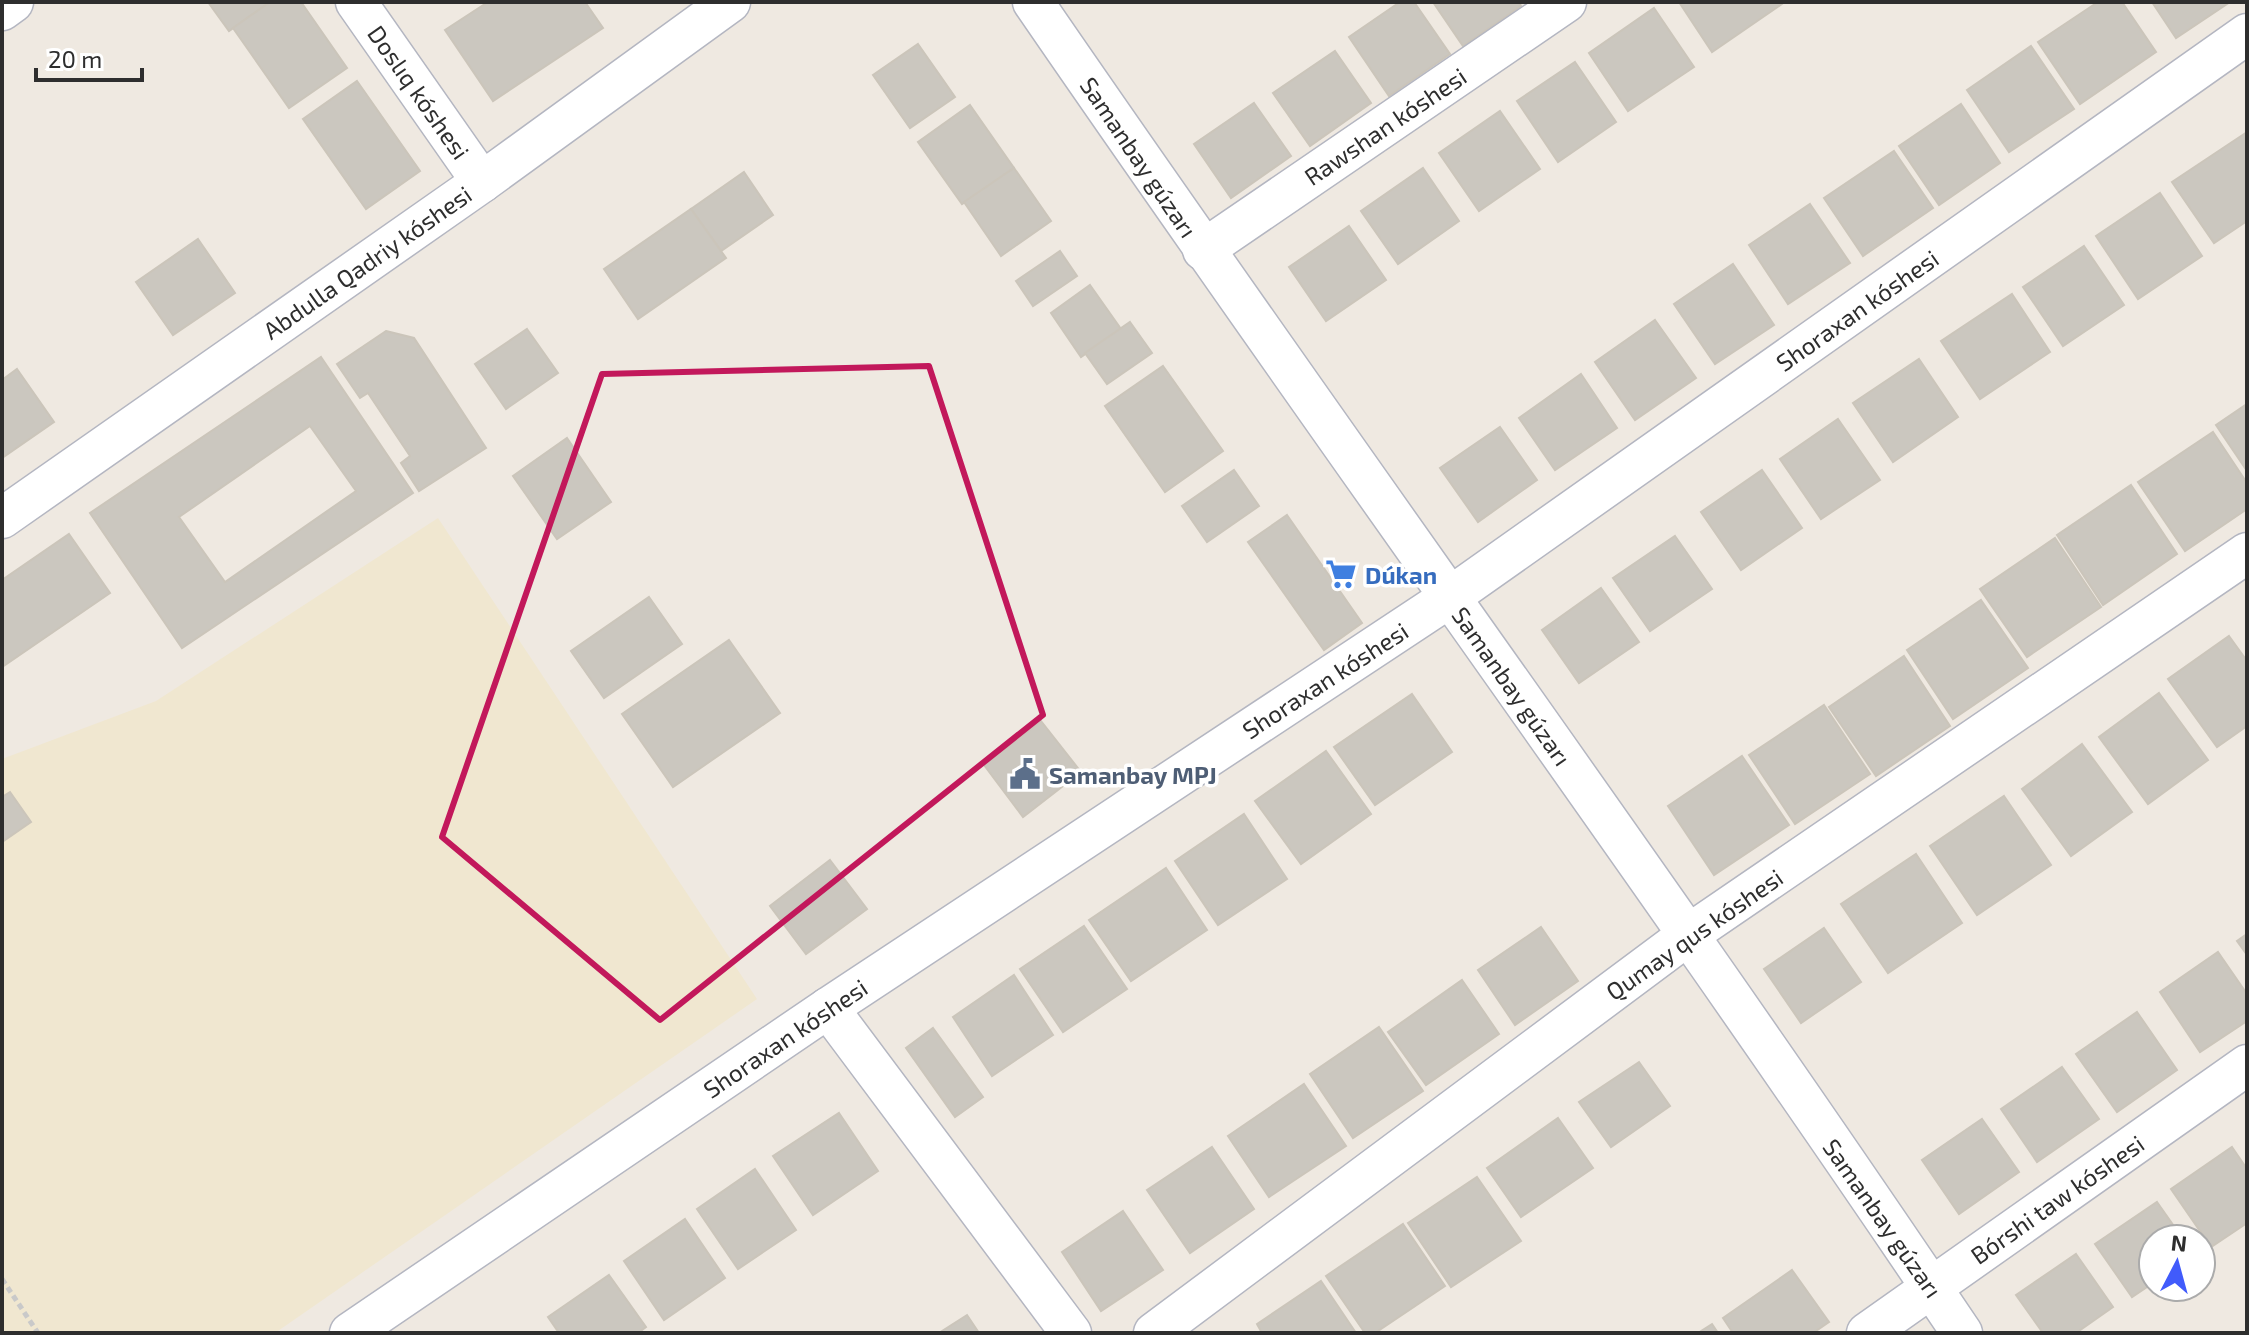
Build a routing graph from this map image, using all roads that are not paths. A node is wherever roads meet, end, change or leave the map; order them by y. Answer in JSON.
{"nodes":[{"id":1,"x":13,"y":2,"type":"edge"},
{"id":2,"x":356,"y":2,"type":"edge"},
{"id":3,"x":730,"y":2,"type":"edge"},
{"id":4,"x":1033,"y":2,"type":"edge"},
{"id":5,"x":1566,"y":2,"type":"edge"},
{"id":6,"x":2,"y":10,"type":"edge"},
{"id":7,"x":2247,"y":34,"type":"edge"},
{"id":8,"x":482,"y":182,"type":"junction"},
{"id":9,"x":1203,"y":250,"type":"junction"},
{"id":10,"x":2,"y":518,"type":"edge"},
{"id":11,"x":2247,"y":553,"type":"edge"},
{"id":12,"x":1450,"y":597,"type":"junction"},
{"id":13,"x":1688,"y":935,"type":"junction"},
{"id":14,"x":828,"y":1008,"type":"junction"},
{"id":15,"x":2247,"y":1065,"type":"edge"},
{"id":16,"x":1932,"y":1288,"type":"junction"},
{"id":17,"x":350,"y":1333,"type":"edge"},
{"id":18,"x":1071,"y":1333,"type":"edge"},
{"id":19,"x":1154,"y":1333,"type":"edge"},
{"id":20,"x":1867,"y":1333,"type":"edge"},
{"id":21,"x":1962,"y":1333,"type":"edge"}],
"edges":[{"from":1,"to":6,"type":"street"},
{"from":2,"to":8,"type":"street","name":"Doslıq kóshesi"},
{"from":3,"to":8,"type":"street","name":"Abdulla Qadriy kóshesi"},
{"from":4,"to":9,"type":"street","name":"Samanbay gúzarı"},
{"from":5,"to":9,"type":"street","name":"Rawshan kóshesi"},
{"from":7,"to":12,"type":"street","name":"Shoraxan kóshesi"},
{"from":8,"to":10,"type":"street","name":"Abdulla Qadriy kóshesi"},
{"from":9,"to":12,"type":"street","name":"Samanbay gúzarı"},
{"from":11,"to":13,"type":"street","name":"Qumay qus kóshesi"},
{"from":12,"to":13,"type":"street","name":"Samanbay gúzarı"},
{"from":12,"to":14,"type":"street","name":"Shoraxan kóshesi"},
{"from":13,"to":16,"type":"street","name":"Samanbay gúzarı"},
{"from":13,"to":19,"type":"street","name":"Qumay qus kóshesi"},
{"from":14,"to":17,"type":"street","name":"Shoraxan kóshesi"},
{"from":14,"to":18,"type":"street"},
{"from":15,"to":16,"type":"street","name":"Bórshi taw kóshesi"},
{"from":16,"to":20,"type":"street","name":"Bórshi taw kóshesi"},
{"from":16,"to":21,"type":"street","name":"Samanbay gúzarı"}]}
